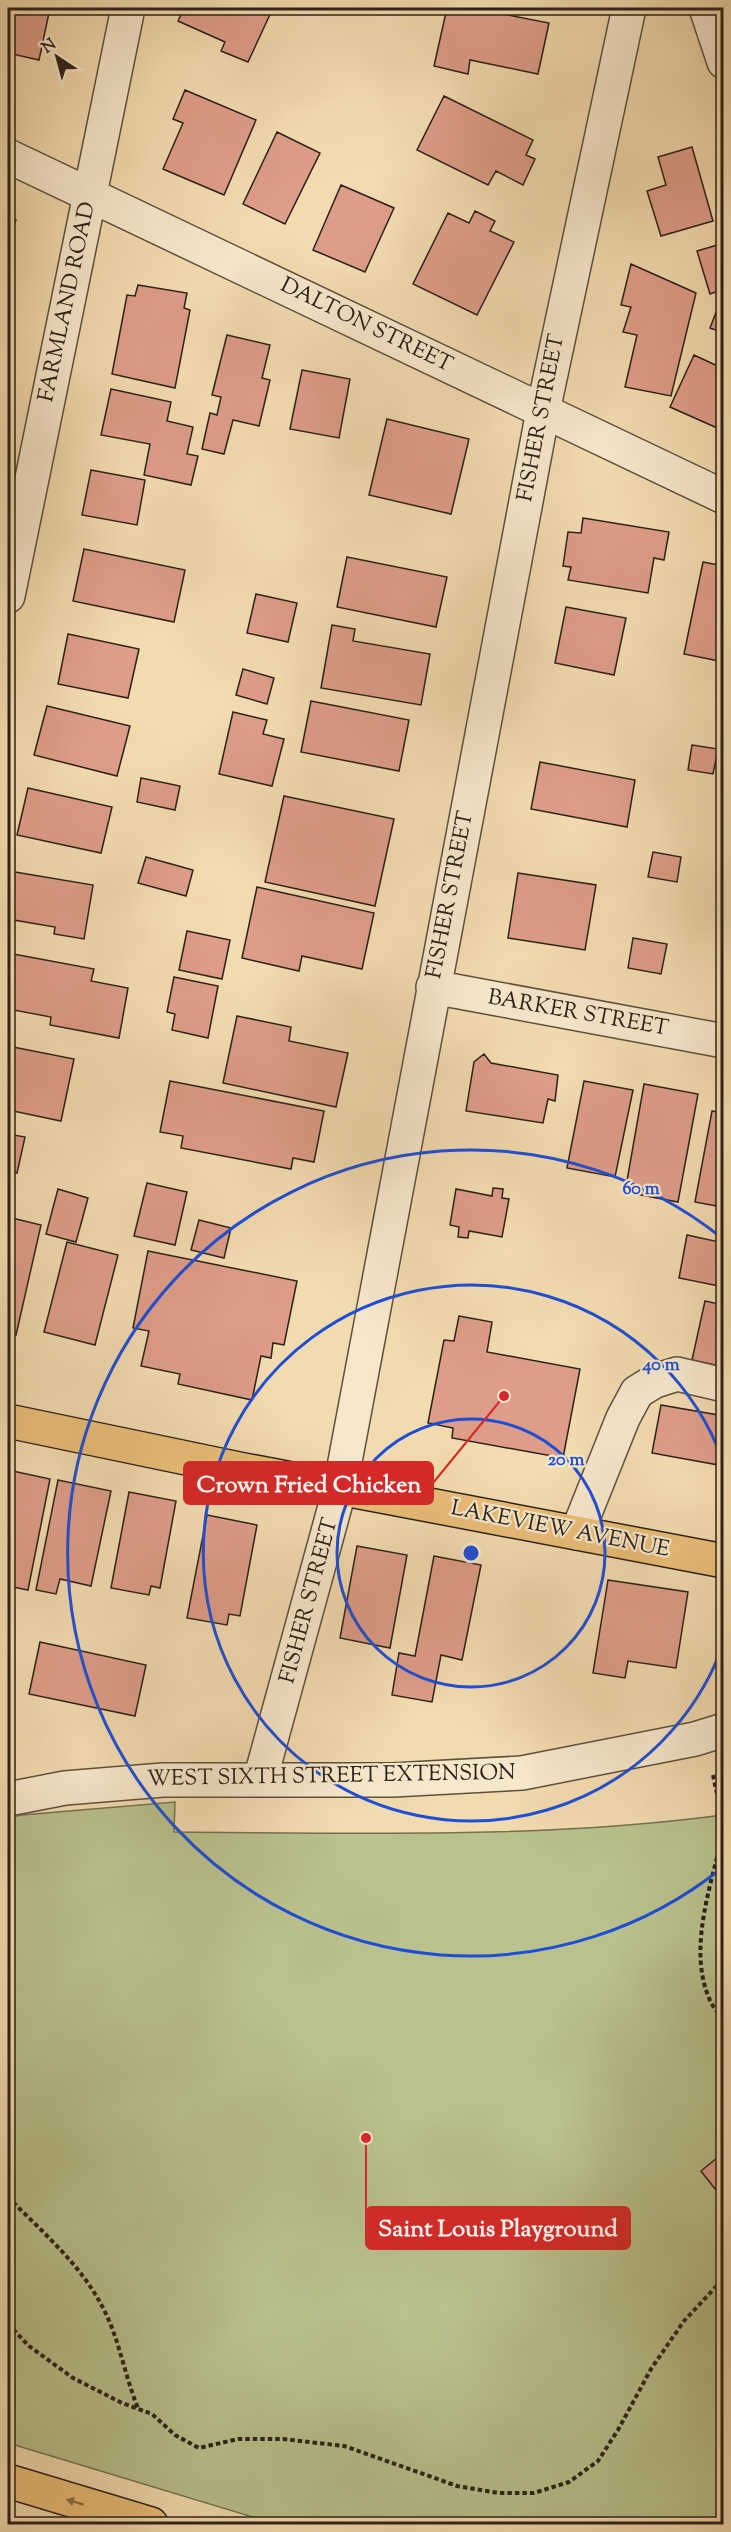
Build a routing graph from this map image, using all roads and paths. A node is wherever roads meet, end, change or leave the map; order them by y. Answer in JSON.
{"nodes":[{"id":1,"x":128,"y":8,"type":"edge"},
{"id":2,"x":629,"y":8,"type":"edge"},
{"id":3,"x":706,"y":8,"type":"edge"},
{"id":4,"x":723,"y":62,"type":"edge"},
{"id":5,"x":8,"y":156,"type":"edge"},
{"id":6,"x":89,"y":194,"type":"junction"},
{"id":7,"x":543,"y":411,"type":"junction"},
{"id":8,"x":723,"y":497,"type":"edge"},
{"id":9,"x":8,"y":596,"type":"edge"},
{"id":10,"x":433,"y":987,"type":"junction"},
{"id":11,"x":723,"y":1041,"type":"edge"},
{"id":12,"x":723,"y":1385,"type":"edge"},
{"id":13,"x":8,"y":1421,"type":"edge"},
{"id":14,"x":340,"y":1488,"type":"junction"},
{"id":15,"x":577,"y":1533,"type":"junction"},
{"id":16,"x":723,"y":1561,"type":"edge"},
{"id":17,"x":715,"y":1733,"type":"edge"},
{"id":18,"x":260,"y":1780,"type":"junction"},
{"id":19,"x":8,"y":1799,"type":"edge"},
{"id":20,"x":723,"y":1828,"type":"edge"},
{"id":21,"x":723,"y":2022,"type":"edge"},
{"id":22,"x":8,"y":2197,"type":"edge"},
{"id":23,"x":723,"y":2278,"type":"edge"},
{"id":24,"x":8,"y":2324,"type":"edge"},
{"id":25,"x":138,"y":2409,"type":"junction"},
{"id":26,"x":8,"y":2481,"type":"edge"},
{"id":27,"x":151,"y":2524,"type":"edge"}],
"edges":[{"from":1,"to":6,"type":"street","name":"FARMLAND ROAD"},
{"from":2,"to":7,"type":"street","name":"FISHER STREET"},
{"from":3,"to":4,"type":"street"},
{"from":5,"to":6,"type":"street","name":"DALTON STREET"},
{"from":6,"to":7,"type":"street","name":"DALTON STREET"},
{"from":6,"to":9,"type":"street","name":"FARMLAND ROAD"},
{"from":7,"to":8,"type":"street","name":"DALTON STREET"},
{"from":7,"to":10,"type":"street","name":"FISHER STREET"},
{"from":10,"to":11,"type":"street","name":"BARKER STREET"},
{"from":10,"to":14,"type":"street","name":"FISHER STREET"},
{"from":12,"to":15,"type":"street"},
{"from":13,"to":14,"type":"main road","name":"LAKEVIEW AVENUE"},
{"from":14,"to":15,"type":"main road","name":"LAKEVIEW AVENUE"},
{"from":14,"to":18,"type":"street","name":"FISHER STREET"},
{"from":15,"to":16,"type":"main road","name":"LAKEVIEW AVENUE"},
{"from":17,"to":18,"type":"street","name":"WEST SIXTH STREET EXTENSION"},
{"from":17,"to":20,"type":"path"},
{"from":18,"to":19,"type":"street","name":"WEST SIXTH STREET EXTENSION"},
{"from":20,"to":21,"type":"path"},
{"from":22,"to":25,"type":"path"},
{"from":23,"to":25,"type":"path"},
{"from":24,"to":25,"type":"path"},
{"from":27,"to":26,"type":"main road","one_way":true}]}
